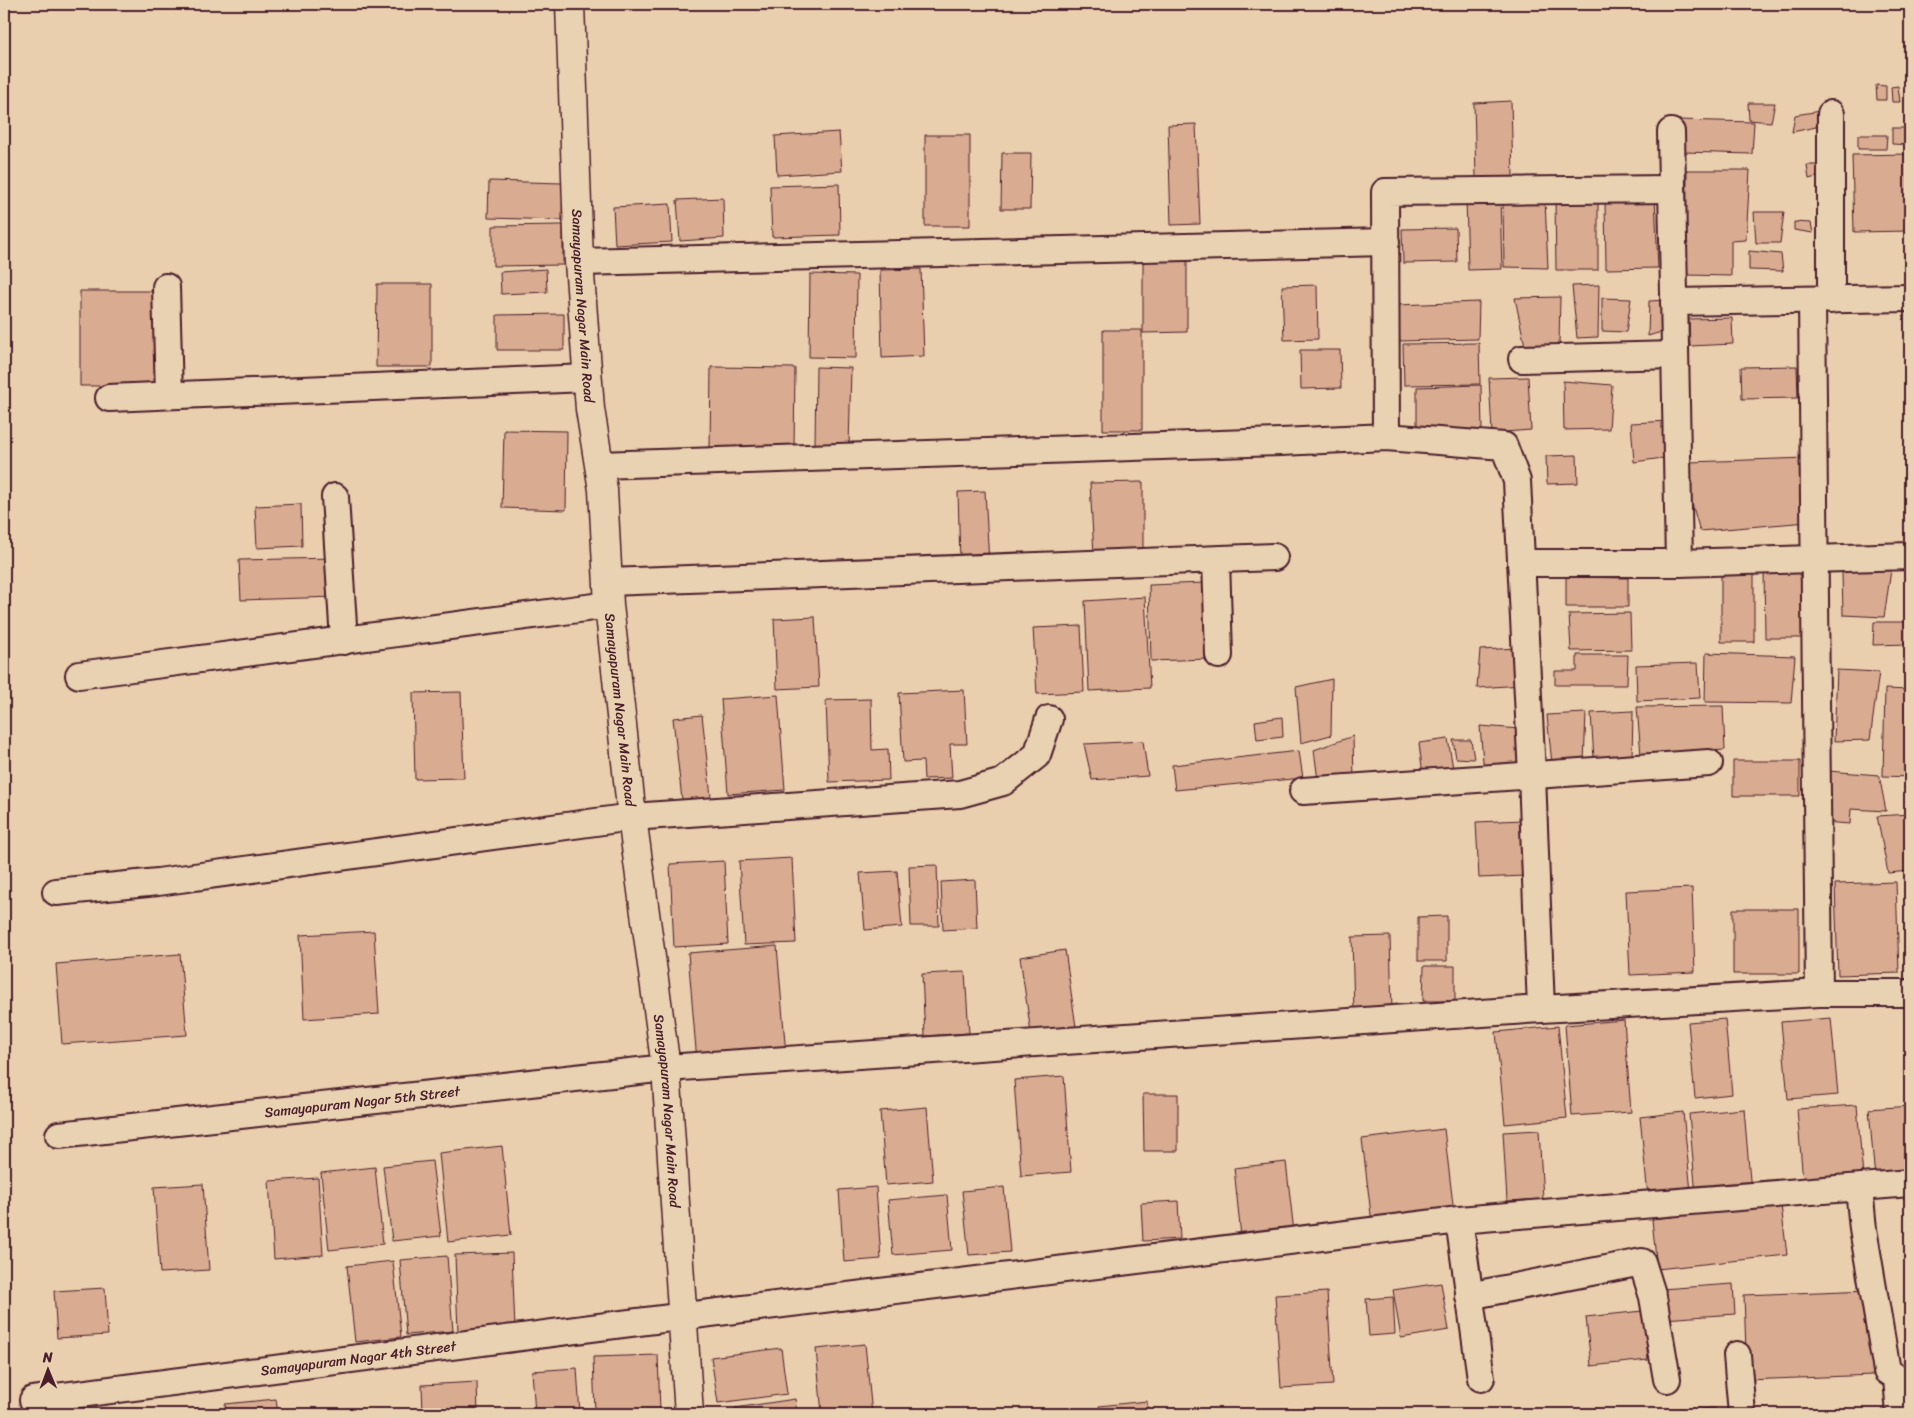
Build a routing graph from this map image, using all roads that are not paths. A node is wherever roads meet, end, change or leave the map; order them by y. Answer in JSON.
{"nodes":[{"id":1,"x":570,"y":4,"type":"edge"},
{"id":2,"x":1831,"y":114,"type":"dead end"},
{"id":3,"x":1671,"y":132,"type":"dead end"},
{"id":4,"x":1672,"y":189,"type":"junction"},
{"id":5,"x":1386,"y":242,"type":"junction"},
{"id":6,"x":579,"y":262,"type":"junction"},
{"id":7,"x":166,"y":287,"type":"dead end"},
{"id":8,"x":1910,"y":298,"type":"edge"},
{"id":9,"x":1822,"y":301,"type":"junction"},
{"id":10,"x":1674,"y":302,"type":"junction"},
{"id":11,"x":1675,"y":355,"type":"junction"},
{"id":12,"x":1522,"y":360,"type":"dead end"},
{"id":13,"x":588,"y":378,"type":"junction"},
{"id":14,"x":169,"y":395,"type":"junction"},
{"id":15,"x":108,"y":398,"type":"dead end"},
{"id":16,"x":1386,"y":437,"type":"junction"},
{"id":17,"x":599,"y":465,"type":"junction"},
{"id":18,"x":335,"y":497,"type":"dead end"},
{"id":19,"x":1910,"y":556,"type":"edge"},
{"id":20,"x":1274,"y":557,"type":"dead end"},
{"id":21,"x":1815,"y":559,"type":"junction"},
{"id":22,"x":1216,"y":560,"type":"junction"},
{"id":23,"x":1521,"y":563,"type":"junction"},
{"id":24,"x":1679,"y":563,"type":"junction"},
{"id":25,"x":609,"y":594,"type":"junction"},
{"id":26,"x":344,"y":641,"type":"junction"},
{"id":27,"x":1219,"y":655,"type":"dead end"},
{"id":28,"x":78,"y":675,"type":"dead end"},
{"id":29,"x":1049,"y":720,"type":"dead end"},
{"id":30,"x":1709,"y":763,"type":"dead end"},
{"id":31,"x":1532,"y":774,"type":"junction"},
{"id":32,"x":1303,"y":791,"type":"dead end"},
{"id":33,"x":632,"y":817,"type":"junction"},
{"id":34,"x":56,"y":892,"type":"dead end"},
{"id":35,"x":1819,"y":993,"type":"junction"},
{"id":36,"x":1910,"y":993,"type":"edge"},
{"id":37,"x":1541,"y":1009,"type":"junction"},
{"id":38,"x":666,"y":1068,"type":"junction"},
{"id":39,"x":59,"y":1135,"type":"dead end"},
{"id":40,"x":1910,"y":1183,"type":"edge"},
{"id":41,"x":1859,"y":1188,"type":"junction"},
{"id":42,"x":1459,"y":1220,"type":"junction"},
{"id":43,"x":1470,"y":1296,"type":"junction"},
{"id":44,"x":682,"y":1316,"type":"junction"},
{"id":45,"x":1737,"y":1354,"type":"dead end"},
{"id":46,"x":1482,"y":1378,"type":"dead end"},
{"id":47,"x":1667,"y":1379,"type":"dead end"},
{"id":48,"x":1903,"y":1380,"type":"edge"},
{"id":49,"x":33,"y":1400,"type":"dead end"},
{"id":50,"x":689,"y":1414,"type":"edge"},
{"id":51,"x":1742,"y":1414,"type":"edge"},
{"id":52,"x":1900,"y":1414,"type":"edge"}],
"edges":[{"from":1,"to":6,"type":"street","name":"Samayapuram Nagar Main Road"},
{"from":2,"to":9,"type":"street"},
{"from":3,"to":4,"type":"street"},
{"from":4,"to":5,"type":"street"},
{"from":4,"to":10,"type":"street"},
{"from":5,"to":6,"type":"street"},
{"from":5,"to":16,"type":"street"},
{"from":6,"to":13,"type":"street","name":"Samayapuram Nagar Main Road"},
{"from":7,"to":14,"type":"street"},
{"from":8,"to":9,"type":"street"},
{"from":9,"to":10,"type":"street"},
{"from":9,"to":21,"type":"street"},
{"from":10,"to":11,"type":"street"},
{"from":11,"to":12,"type":"street"},
{"from":11,"to":24,"type":"street"},
{"from":13,"to":14,"type":"street"},
{"from":13,"to":17,"type":"street","name":"Samayapuram Nagar Main Road"},
{"from":14,"to":15,"type":"street"},
{"from":16,"to":17,"type":"street"},
{"from":16,"to":23,"type":"street"},
{"from":17,"to":25,"type":"street","name":"Samayapuram Nagar Main Road"},
{"from":18,"to":26,"type":"street"},
{"from":19,"to":21,"type":"street"},
{"from":20,"to":22,"type":"street"},
{"from":21,"to":24,"type":"street"},
{"from":21,"to":35,"type":"street"},
{"from":22,"to":25,"type":"street"},
{"from":22,"to":27,"type":"street"},
{"from":23,"to":24,"type":"street"},
{"from":23,"to":31,"type":"street"},
{"from":25,"to":26,"type":"street"},
{"from":25,"to":33,"type":"street","name":"Samayapuram Nagar Main Road"},
{"from":26,"to":28,"type":"street"},
{"from":29,"to":33,"type":"street"},
{"from":30,"to":31,"type":"street"},
{"from":31,"to":32,"type":"street"},
{"from":31,"to":37,"type":"street"},
{"from":33,"to":34,"type":"street"},
{"from":33,"to":38,"type":"street","name":"Samayapuram Nagar Main Road"},
{"from":35,"to":36,"type":"street","name":"Samayapuram Nagar 5th Street"},
{"from":35,"to":37,"type":"street","name":"Samayapuram Nagar 5th Street"},
{"from":37,"to":38,"type":"street","name":"Samayapuram Nagar 5th Street"},
{"from":38,"to":39,"type":"street","name":"Samayapuram Nagar 5th Street"},
{"from":38,"to":44,"type":"street","name":"Samayapuram Nagar Main Road"},
{"from":40,"to":41,"type":"street","name":"Samayapuram Nagar 4th Street"},
{"from":41,"to":42,"type":"street","name":"Samayapuram Nagar 4th Street"},
{"from":41,"to":48,"type":"street"},
{"from":42,"to":43,"type":"street"},
{"from":42,"to":44,"type":"street","name":"Samayapuram Nagar 4th Street"},
{"from":43,"to":46,"type":"street"},
{"from":43,"to":47,"type":"street"},
{"from":44,"to":49,"type":"street","name":"Samayapuram Nagar 4th Street"},
{"from":44,"to":50,"type":"street","name":"Samayapuram Nagar Main Road"},
{"from":45,"to":51,"type":"street"},
{"from":48,"to":52,"type":"street"}]}
